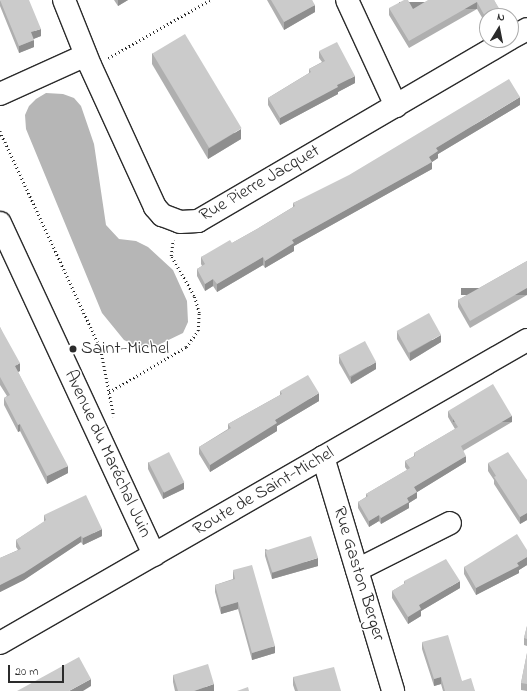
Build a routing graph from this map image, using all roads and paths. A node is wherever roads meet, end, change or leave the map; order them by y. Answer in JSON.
{"nodes":[{"id":1,"x":64,"y":0,"type":"edge"},
{"id":2,"x":210,"y":0,"type":"edge"},
{"id":3,"x":347,"y":0,"type":"edge"},
{"id":4,"x":494,"y":48,"type":"edge"},
{"id":5,"x":96,"y":57,"type":"junction"},
{"id":6,"x":0,"y":94,"type":"edge"},
{"id":7,"x":396,"y":106,"type":"junction"},
{"id":8,"x":0,"y":131,"type":"edge"},
{"id":9,"x":174,"y":221,"type":"junction"},
{"id":10,"x":0,"y":222,"type":"edge"},
{"id":11,"x":527,"y":340,"type":"edge"},
{"id":12,"x":109,"y":392,"type":"junction"},
{"id":13,"x":114,"y":420,"type":"dead end"},
{"id":14,"x":323,"y":457,"type":"junction"},
{"id":15,"x":450,"y":523,"type":"dead end"},
{"id":16,"x":154,"y":555,"type":"junction"},
{"id":17,"x":357,"y":570,"type":"junction"},
{"id":18,"x":0,"y":643,"type":"edge"},
{"id":19,"x":393,"y":691,"type":"edge"}],
"edges":[{"from":1,"to":5,"type":"street","name":"Rue Pierre Jacquet"},
{"from":2,"to":5,"type":"path"},
{"from":3,"to":7,"type":"street"},
{"from":4,"to":7,"type":"street","name":"Rue Pierre Jacquet"},
{"from":5,"to":6,"type":"street"},
{"from":5,"to":9,"type":"street","name":"Rue Pierre Jacquet"},
{"from":7,"to":9,"type":"street","name":"Rue Pierre Jacquet"},
{"from":8,"to":12,"type":"path"},
{"from":9,"to":12,"type":"path"},
{"from":10,"to":16,"type":"street","name":"Avenue du Maréchal Juin"},
{"from":11,"to":14,"type":"street","name":"Route de Saint-Michel"},
{"from":12,"to":13,"type":"path"},
{"from":14,"to":16,"type":"street","name":"Route de Saint-Michel"},
{"from":14,"to":17,"type":"street","name":"Rue Gaston Berger"},
{"from":15,"to":17,"type":"street"},
{"from":16,"to":18,"type":"street","name":"Route de Saint-Michel"},
{"from":17,"to":19,"type":"street","name":"Rue Gaston Berger"}]}
